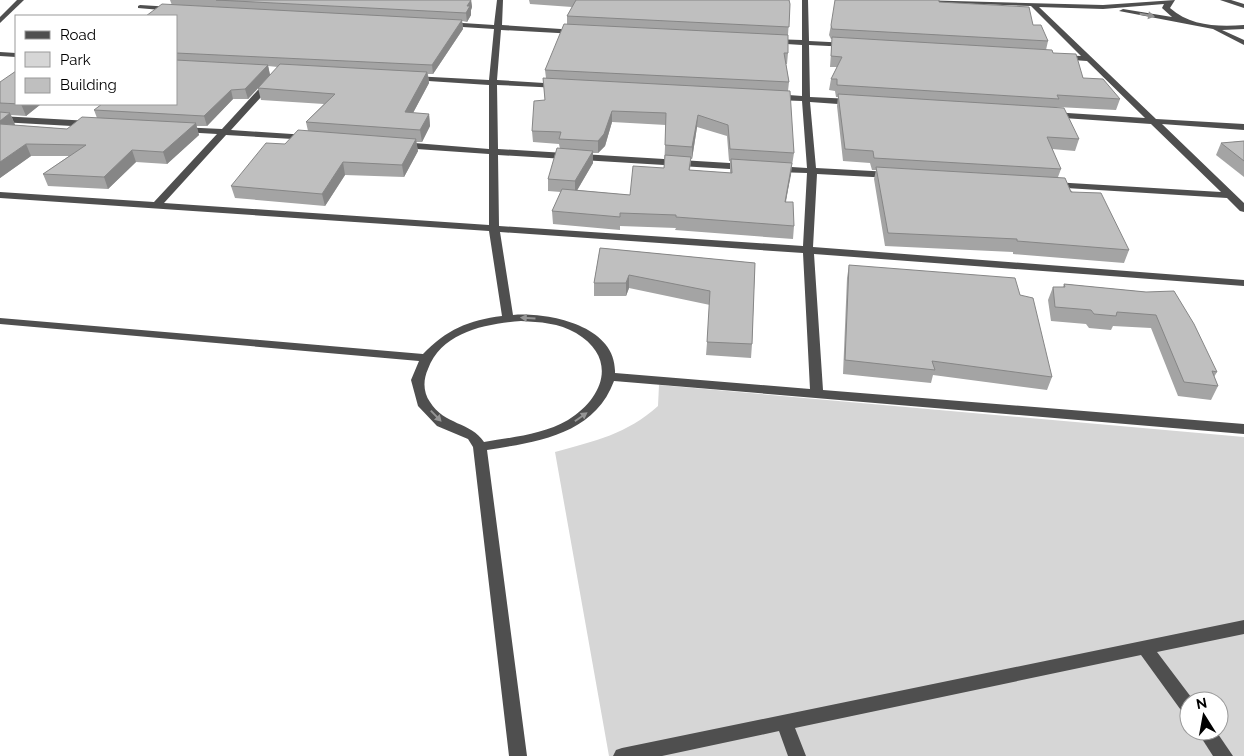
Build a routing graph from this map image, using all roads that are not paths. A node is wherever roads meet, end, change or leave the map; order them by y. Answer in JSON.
{"nodes":[{"id":1,"x":21,"y":0,"type":"edge"},
{"id":2,"x":146,"y":0,"type":"edge"},
{"id":3,"x":500,"y":0,"type":"edge"},
{"id":4,"x":805,"y":0,"type":"edge"},
{"id":5,"x":920,"y":0,"type":"edge"},
{"id":6,"x":1223,"y":0,"type":"edge"},
{"id":7,"x":956,"y":1,"type":"edge"},
{"id":8,"x":1170,"y":1,"type":"edge"},
{"id":9,"x":1034,"y":6,"type":"junction"},
{"id":10,"x":1244,"y":6,"type":"edge"},
{"id":11,"x":140,"y":7,"type":"junction"},
{"id":12,"x":1103,"y":7,"type":"junction"},
{"id":13,"x":179,"y":10,"type":"edge"},
{"id":14,"x":135,"y":15,"type":"edge"},
{"id":15,"x":0,"y":21,"type":"edge"},
{"id":16,"x":1191,"y":22,"type":"junction"},
{"id":17,"x":440,"y":24,"type":"edge"},
{"id":18,"x":497,"y":26,"type":"junction"},
{"id":19,"x":1210,"y":26,"type":"junction"},
{"id":20,"x":1244,"y":27,"type":"edge"},
{"id":21,"x":582,"y":32,"type":"edge"},
{"id":22,"x":766,"y":41,"type":"edge"},
{"id":23,"x":805,"y":42,"type":"junction"},
{"id":24,"x":1244,"y":43,"type":"edge"},
{"id":25,"x":854,"y":46,"type":"edge"},
{"id":26,"x":0,"y":54,"type":"edge"},
{"id":27,"x":15,"y":55,"type":"edge"},
{"id":28,"x":1049,"y":57,"type":"edge"},
{"id":29,"x":1088,"y":58,"type":"junction"},
{"id":30,"x":280,"y":71,"type":"edge"},
{"id":31,"x":399,"y":77,"type":"edge"},
{"id":32,"x":493,"y":82,"type":"junction"},
{"id":33,"x":571,"y":86,"type":"edge"},
{"id":34,"x":767,"y":96,"type":"edge"},
{"id":35,"x":806,"y":99,"type":"junction"},
{"id":36,"x":866,"y":102,"type":"edge"},
{"id":37,"x":1042,"y":114,"type":"edge"},
{"id":38,"x":0,"y":119,"type":"edge"},
{"id":39,"x":1156,"y":122,"type":"junction"},
{"id":40,"x":98,"y":124,"type":"edge"},
{"id":41,"x":1243,"y":127,"type":"edge"},
{"id":42,"x":176,"y":129,"type":"edge"},
{"id":43,"x":225,"y":132,"type":"junction"},
{"id":44,"x":314,"y":138,"type":"edge"},
{"id":45,"x":393,"y":144,"type":"edge"},
{"id":46,"x":492,"y":151,"type":"junction"},
{"id":47,"x":812,"y":170,"type":"junction"},
{"id":48,"x":901,"y":176,"type":"edge"},
{"id":49,"x":1039,"y":184,"type":"edge"},
{"id":50,"x":1227,"y":195,"type":"junction"},
{"id":51,"x":0,"y":196,"type":"edge"},
{"id":52,"x":157,"y":205,"type":"junction"},
{"id":53,"x":1244,"y":209,"type":"edge"},
{"id":54,"x":494,"y":230,"type":"junction"},
{"id":55,"x":808,"y":250,"type":"junction"},
{"id":56,"x":1244,"y":284,"type":"edge"},
{"id":57,"x":508,"y":318,"type":"junction"},
{"id":58,"x":0,"y":321,"type":"edge"},
{"id":59,"x":426,"y":358,"type":"junction"},
{"id":60,"x":609,"y":377,"type":"junction"},
{"id":61,"x":817,"y":393,"type":"junction"},
{"id":62,"x":1244,"y":429,"type":"edge"},
{"id":63,"x":480,"y":447,"type":"junction"},
{"id":64,"x":1244,"y":628,"type":"edge"},
{"id":65,"x":1145,"y":648,"type":"junction"},
{"id":66,"x":1179,"y":694,"type":"edge"},
{"id":67,"x":784,"y":723,"type":"junction"},
{"id":68,"x":1213,"y":741,"type":"edge"},
{"id":69,"x":518,"y":756,"type":"edge"},
{"id":70,"x":622,"y":756,"type":"edge"},
{"id":71,"x":797,"y":756,"type":"edge"},
{"id":72,"x":1224,"y":756,"type":"edge"}],
"edges":[{"from":1,"to":15,"type":"street"},
{"from":2,"to":11,"type":"street"},
{"from":3,"to":18,"type":"street"},
{"from":4,"to":23,"type":"street"},
{"from":5,"to":7,"type":"street"},
{"from":6,"to":10,"type":"street"},
{"from":7,"to":9,"type":"street"},
{"from":8,"to":12,"type":"street"},
{"from":8,"to":16,"type":"street"},
{"from":9,"to":12,"type":"street"},
{"from":9,"to":29,"type":"street"},
{"from":11,"to":13,"type":"street"},
{"from":11,"to":14,"type":"street"},
{"from":12,"to":16,"type":"street","one_way":true},
{"from":16,"to":19,"type":"street"},
{"from":17,"to":18,"type":"street"},
{"from":18,"to":21,"type":"street"},
{"from":18,"to":32,"type":"street"},
{"from":19,"to":20,"type":"street"},
{"from":19,"to":24,"type":"street"},
{"from":22,"to":23,"type":"street"},
{"from":23,"to":25,"type":"street"},
{"from":23,"to":35,"type":"street"},
{"from":26,"to":27,"type":"street"},
{"from":28,"to":29,"type":"street"},
{"from":29,"to":39,"type":"street"},
{"from":30,"to":43,"type":"street"},
{"from":31,"to":32,"type":"street"},
{"from":32,"to":33,"type":"street"},
{"from":32,"to":46,"type":"street"},
{"from":34,"to":35,"type":"street"},
{"from":35,"to":36,"type":"street"},
{"from":35,"to":47,"type":"street"},
{"from":37,"to":39,"type":"street"},
{"from":38,"to":40,"type":"street"},
{"from":39,"to":41,"type":"street"},
{"from":39,"to":50,"type":"street"},
{"from":42,"to":43,"type":"street"},
{"from":43,"to":44,"type":"street"},
{"from":43,"to":52,"type":"street"},
{"from":45,"to":46,"type":"street"},
{"from":46,"to":47,"type":"street"},
{"from":46,"to":54,"type":"street"},
{"from":47,"to":48,"type":"street"},
{"from":47,"to":55,"type":"street"},
{"from":49,"to":50,"type":"street"},
{"from":50,"to":53,"type":"street"},
{"from":51,"to":52,"type":"street"},
{"from":52,"to":54,"type":"street"},
{"from":54,"to":55,"type":"street"},
{"from":54,"to":57,"type":"street"},
{"from":55,"to":56,"type":"street"},
{"from":55,"to":61,"type":"street"},
{"from":57,"to":59,"type":"street"},
{"from":60,"to":57,"type":"street","one_way":true},
{"from":58,"to":59,"type":"street"},
{"from":59,"to":63,"type":"street","one_way":true},
{"from":60,"to":61,"type":"street"},
{"from":63,"to":60,"type":"street","one_way":true},
{"from":61,"to":62,"type":"street"},
{"from":63,"to":69,"type":"street"},
{"from":64,"to":65,"type":"street"},
{"from":65,"to":66,"type":"street"},
{"from":65,"to":67,"type":"street"},
{"from":67,"to":70,"type":"street"},
{"from":67,"to":71,"type":"street"},
{"from":68,"to":72,"type":"street"}]}
